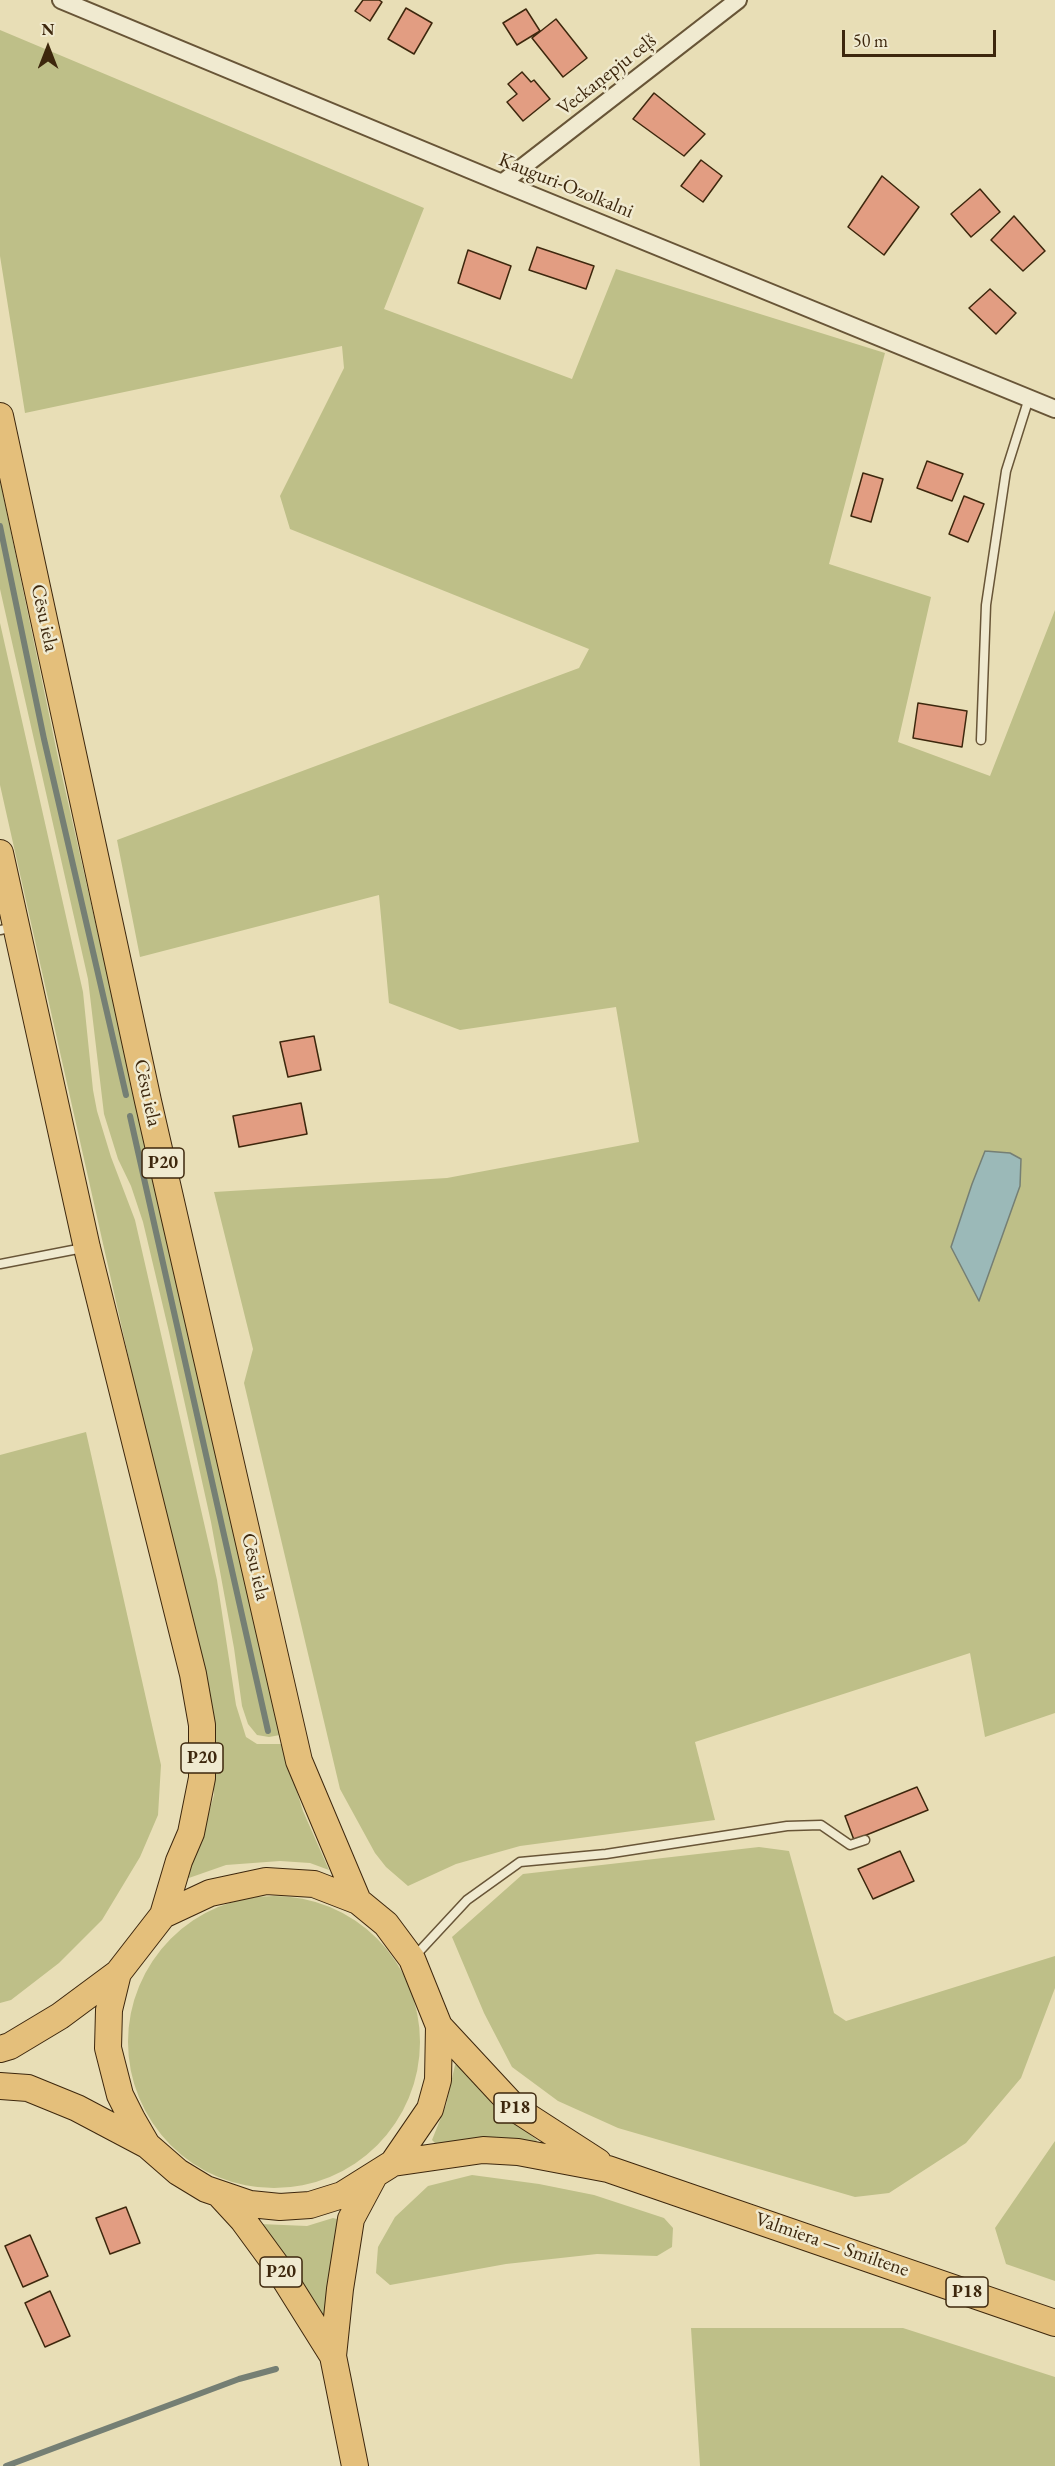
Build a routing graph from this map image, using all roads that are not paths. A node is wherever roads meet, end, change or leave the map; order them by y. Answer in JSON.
{"nodes":[{"id":1,"x":61,"y":0,"type":"edge"},
{"id":2,"x":738,"y":0,"type":"edge"},
{"id":3,"x":502,"y":183,"type":"junction"},
{"id":4,"x":1029,"y":398,"type":"junction"},
{"id":5,"x":1055,"y":409,"type":"edge"},
{"id":6,"x":0,"y":416,"type":"edge"},
{"id":7,"x":981,"y":740,"type":"dead end"},
{"id":8,"x":0,"y":853,"type":"edge"},
{"id":9,"x":9,"y":928,"type":"edge"},
{"id":10,"x":87,"y":1248,"type":"junction"},
{"id":11,"x":0,"y":1264,"type":"edge"},
{"id":12,"x":865,"y":1840,"type":"dead end"},
{"id":13,"x":358,"y":1901,"type":"junction"},
{"id":14,"x":162,"y":1915,"type":"junction"},
{"id":15,"x":412,"y":1959,"type":"junction"},
{"id":16,"x":118,"y":1973,"type":"junction"},
{"id":17,"x":439,"y":2026,"type":"junction"},
{"id":18,"x":0,"y":2049,"type":"edge"},
{"id":19,"x":0,"y":2086,"type":"edge"},
{"id":20,"x":147,"y":2145,"type":"junction"},
{"id":21,"x":384,"y":2169,"type":"junction"},
{"id":22,"x":608,"y":2169,"type":"junction"},
{"id":23,"x":220,"y":2195,"type":"junction"},
{"id":24,"x":1055,"y":2323,"type":"edge"},
{"id":25,"x":333,"y":2356,"type":"junction"},
{"id":26,"x":355,"y":2466,"type":"edge"}],
"edges":[{"from":1,"to":3,"type":"street","name":"Kauguri-Ozolkalni"},
{"from":2,"to":3,"type":"street","name":"Veckaņepju ceļš"},
{"from":3,"to":4,"type":"street","name":"Kauguri-Ozolkalni"},
{"from":4,"to":5,"type":"street","name":"Kauguri-Ozolkalni"},
{"from":4,"to":7,"type":"lane"},
{"from":6,"to":13,"type":"main road","name":"Cēsu iela","number":"P20"},
{"from":8,"to":9,"type":"main road","number":"P20"},
{"from":9,"to":10,"type":"main road","number":"P20"},
{"from":10,"to":11,"type":"lane"},
{"from":10,"to":14,"type":"main road","number":"P20"},
{"from":12,"to":15,"type":"lane"},
{"from":13,"to":14,"type":"main road","number":"P18"},
{"from":13,"to":15,"type":"main road","number":"P18"},
{"from":14,"to":16,"type":"main road","number":"P18"},
{"from":15,"to":17,"type":"main road","number":"P18"},
{"from":16,"to":18,"type":"main road","number":"P18"},
{"from":16,"to":20,"type":"main road","number":"P18"},
{"from":17,"to":21,"type":"main road","number":"P18"},
{"from":17,"to":22,"type":"main road","name":"Valmiera — Smiltene","number":"P18"},
{"from":19,"to":20,"type":"main road","number":"P18"},
{"from":20,"to":23,"type":"main road","number":"P18"},
{"from":21,"to":22,"type":"main road","name":"Valmiera — Smiltene","number":"P18"},
{"from":21,"to":23,"type":"main road","number":"P18"},
{"from":21,"to":25,"type":"main road","number":"P20"},
{"from":22,"to":24,"type":"main road","name":"Valmiera — Smiltene","number":"P18"},
{"from":23,"to":25,"type":"main road","number":"P20"},
{"from":25,"to":26,"type":"main road","number":"P20"}]}
